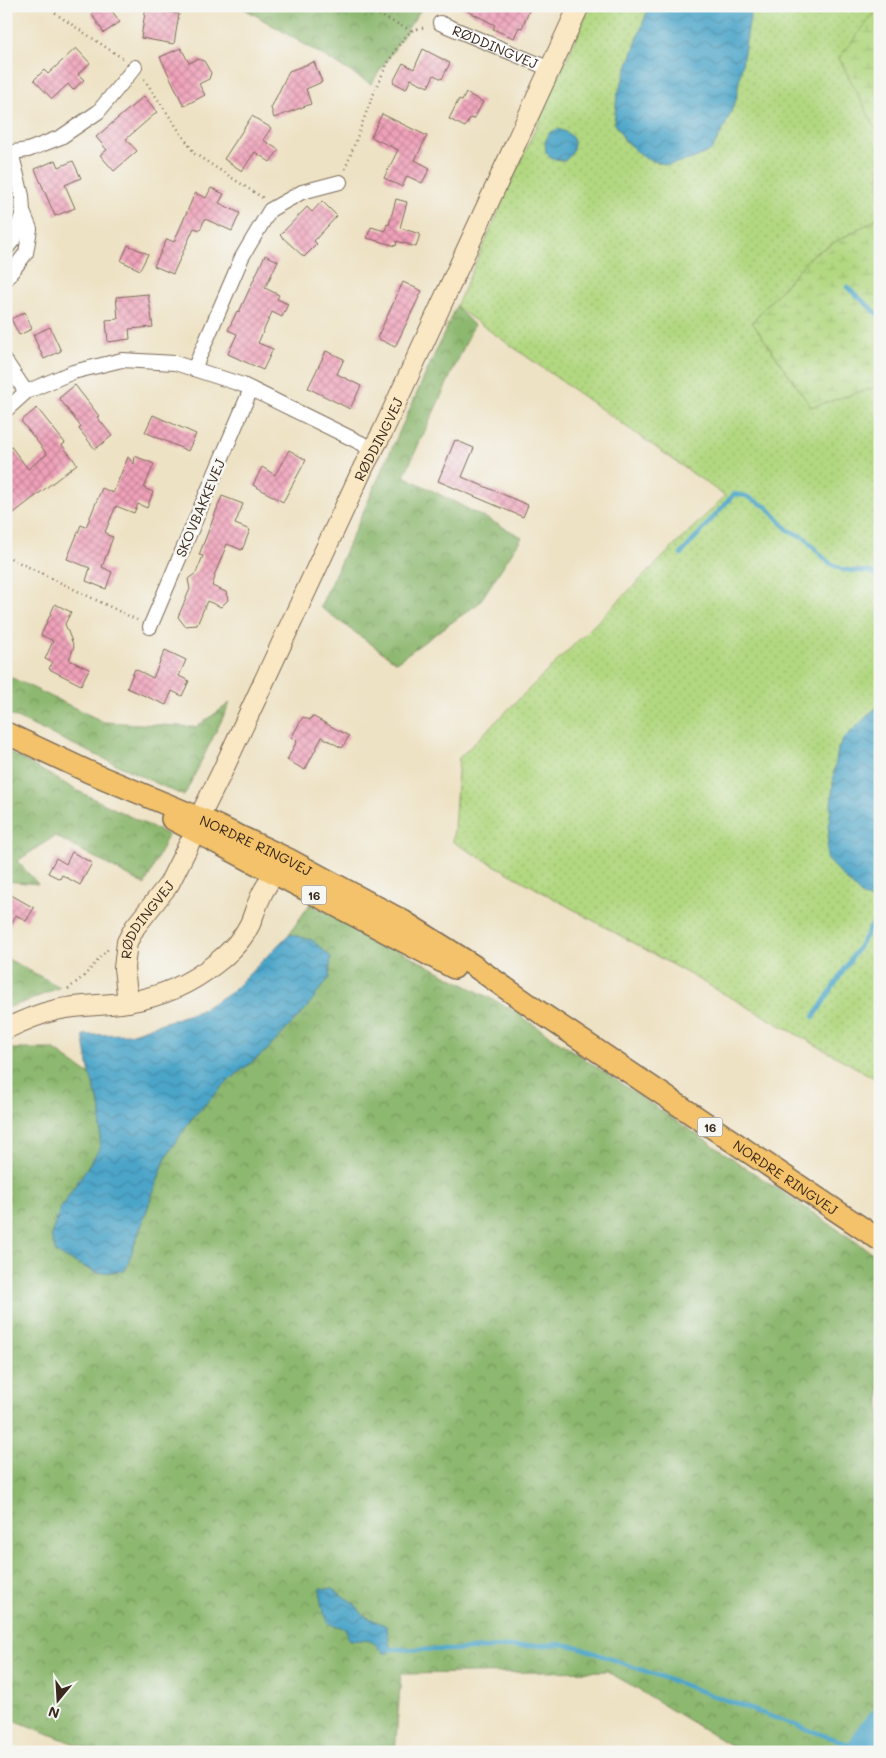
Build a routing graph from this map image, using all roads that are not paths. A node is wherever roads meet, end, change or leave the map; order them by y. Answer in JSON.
{"nodes":[{"id":1,"x":579,"y":6,"type":"edge"},
{"id":2,"x":440,"y":23,"type":"road end"},
{"id":3,"x":135,"y":67,"type":"road end"},
{"id":4,"x":550,"y":69,"type":"junction"},
{"id":5,"x":9,"y":152,"type":"edge"},
{"id":6,"x":340,"y":182,"type":"road end"},
{"id":7,"x":23,"y":212,"type":"junction"},
{"id":8,"x":6,"y":249,"type":"edge"},
{"id":9,"x":6,"y":279,"type":"edge"},
{"id":10,"x":6,"y":362,"type":"edge"},
{"id":11,"x":194,"y":369,"type":"junction"},
{"id":12,"x":250,"y":389,"type":"junction"},
{"id":13,"x":26,"y":392,"type":"junction"},
{"id":14,"x":6,"y":410,"type":"edge"},
{"id":15,"x":371,"y":452,"type":"junction"},
{"id":16,"x":150,"y":627,"type":"road end"},
{"id":17,"x":6,"y":733,"type":"edge"},
{"id":18,"x":204,"y":808,"type":"dead end"},
{"id":19,"x":189,"y":844,"type":"dead end"},
{"id":20,"x":282,"y":871,"type":"junction"},
{"id":21,"x":128,"y":1002,"type":"junction"},
{"id":22,"x":6,"y":1029,"type":"edge"},
{"id":23,"x":880,"y":1240,"type":"edge"}],
"edges":[{"from":1,"to":4,"type":"street","name":"RØDDINGVEJ"},
{"from":2,"to":4,"type":"street","name":"RØDDINGVEJ"},
{"from":3,"to":5,"type":"street"},
{"from":4,"to":15,"type":"street","name":"RØDDINGVEJ"},
{"from":5,"to":7,"type":"street"},
{"from":6,"to":11,"type":"street"},
{"from":7,"to":8,"type":"street"},
{"from":7,"to":9,"type":"street"},
{"from":10,"to":13,"type":"street"},
{"from":11,"to":12,"type":"street"},
{"from":11,"to":13,"type":"street"},
{"from":12,"to":15,"type":"street"},
{"from":12,"to":16,"type":"street","name":"SKOVBAKKEVEJ"},
{"from":13,"to":14,"type":"street"},
{"from":15,"to":18,"type":"street","name":"RØDDINGVEJ"},
{"from":17,"to":20,"type":"main road","name":"NORDRE RINGVEJ","number":"16"},
{"from":19,"to":21,"type":"street","name":"RØDDINGVEJ"},
{"from":20,"to":21,"type":"street"},
{"from":20,"to":23,"type":"main road","name":"NORDRE RINGVEJ","number":"16"},
{"from":21,"to":22,"type":"street"}]}
